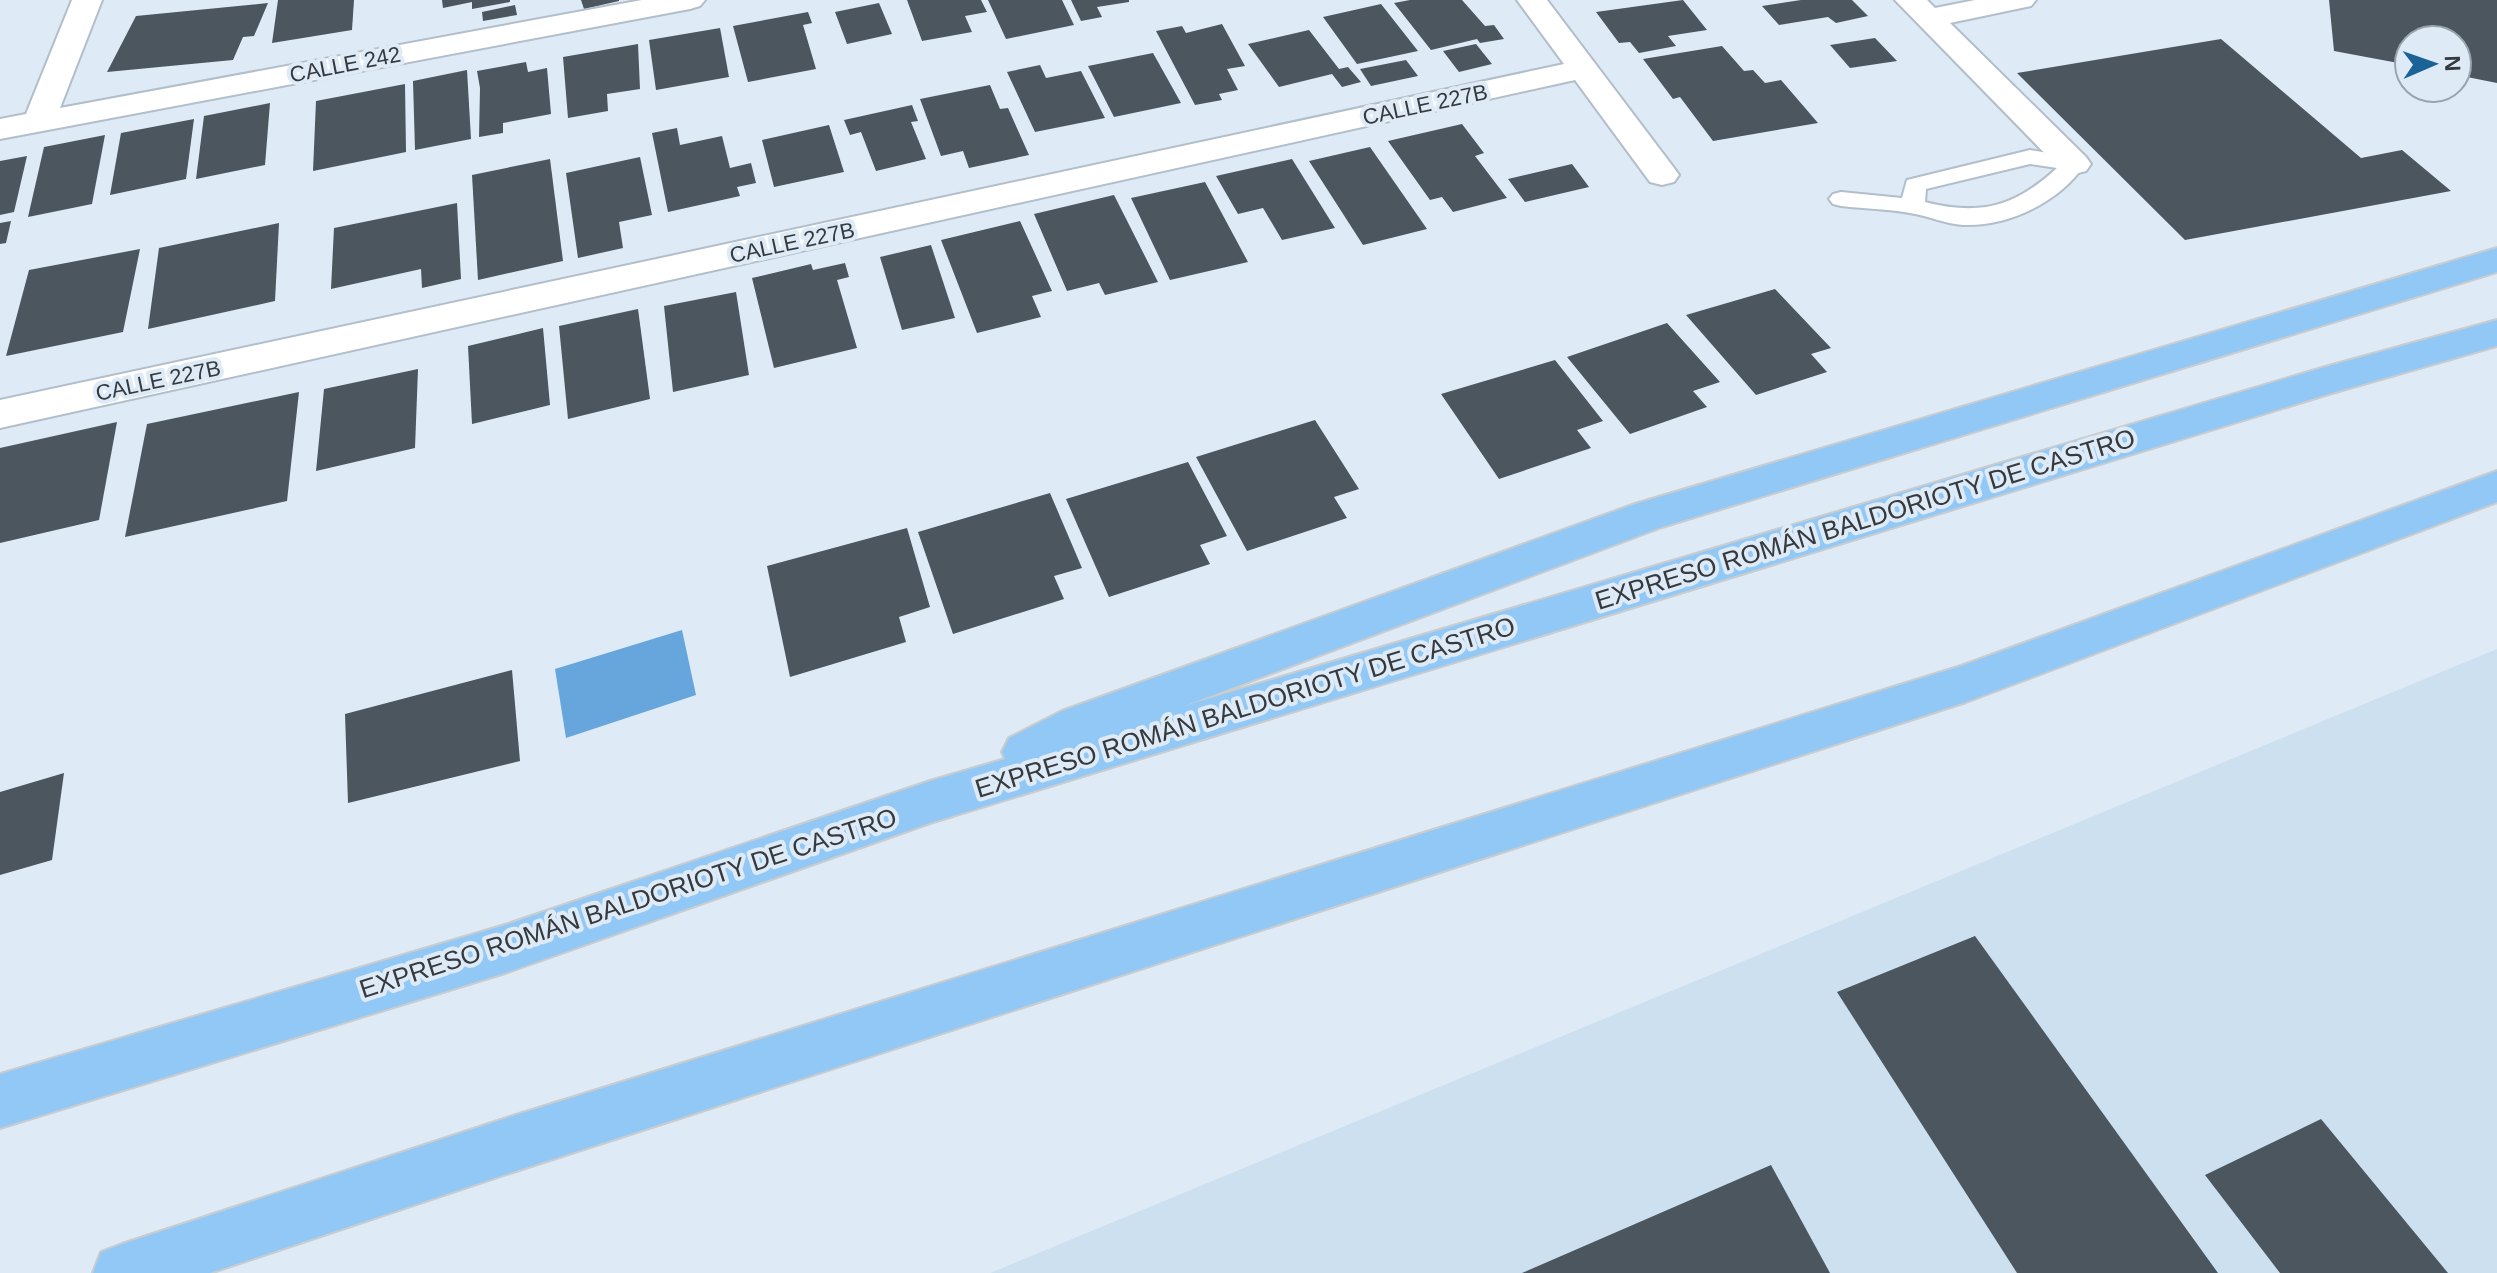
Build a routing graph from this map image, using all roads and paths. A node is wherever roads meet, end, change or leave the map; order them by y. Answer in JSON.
{"nodes":[{"id":1,"x":87,"y":0,"type":"edge"},
{"id":2,"x":690,"y":0,"type":"edge"},
{"id":3,"x":1532,"y":0,"type":"edge"},
{"id":4,"x":2021,"y":0,"type":"edge"},
{"id":5,"x":1919,"y":9,"type":"edge"},
{"id":6,"x":1583,"y":69,"type":"junction"},
{"id":7,"x":39,"y":121,"type":"junction"},
{"id":8,"x":0,"y":129,"type":"edge"},
{"id":9,"x":2074,"y":164,"type":"junction"},
{"id":10,"x":1662,"y":175,"type":"dead end"},
{"id":11,"x":1841,"y":199,"type":"dead end"},
{"id":12,"x":1913,"y":206,"type":"junction"},
{"id":13,"x":2497,"y":260,"type":"edge"},
{"id":14,"x":2497,"y":333,"type":"edge"},
{"id":15,"x":0,"y":414,"type":"edge"},
{"id":16,"x":2497,"y":486,"type":"edge"},
{"id":17,"x":930,"y":802,"type":"junction"},
{"id":18,"x":0,"y":1101,"type":"edge"},
{"id":19,"x":122,"y":1273,"type":"edge"}],
"edges":[{"from":1,"to":7,"type":"street"},
{"from":2,"to":7,"type":"street","name":"CALLE 242"},
{"from":3,"to":6,"type":"street"},
{"from":4,"to":5,"type":"street"},
{"from":5,"to":9,"type":"street"},
{"from":6,"to":10,"type":"street"},
{"from":6,"to":15,"type":"street","name":"CALLE 227B"},
{"from":7,"to":8,"type":"street","name":"CALLE 242"},
{"from":9,"to":12,"type":"lane"},
{"from":9,"to":12,"type":"lane"},
{"from":11,"to":12,"type":"lane"},
{"from":13,"to":17,"type":"highway"},
{"from":14,"to":17,"type":"highway","name":"EXPRESO ROMÁN BALDORIOTY DE CASTRO"},
{"from":16,"to":19,"type":"highway"},
{"from":17,"to":18,"type":"highway","name":"EXPRESO ROMÁN BALDORIOTY DE CASTRO"}]}
